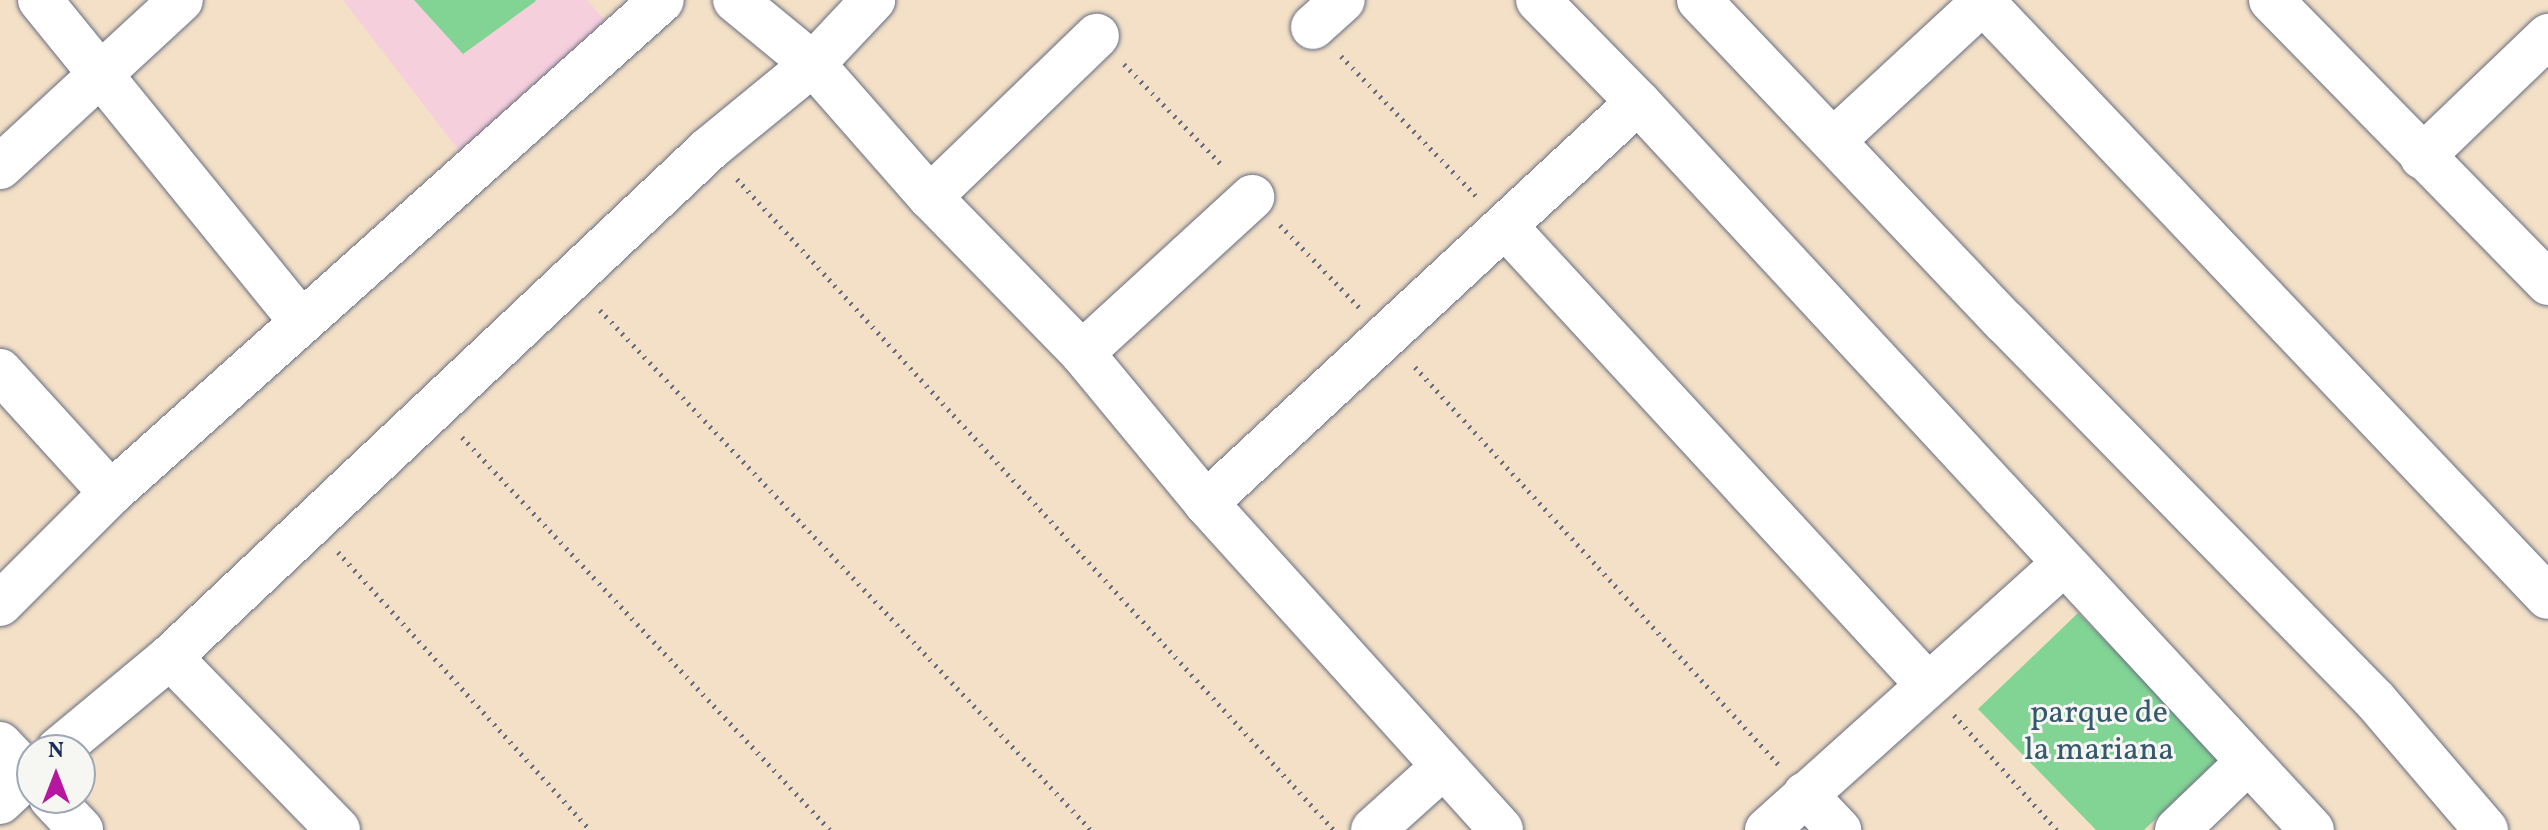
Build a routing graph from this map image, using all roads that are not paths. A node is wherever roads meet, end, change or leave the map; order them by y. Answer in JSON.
{"nodes":[{"id":1,"x":40,"y":0,"type":"edge"},
{"id":2,"x":181,"y":0,"type":"edge"},
{"id":3,"x":662,"y":0,"type":"edge"},
{"id":4,"x":735,"y":0,"type":"edge"},
{"id":5,"x":873,"y":0,"type":"edge"},
{"id":6,"x":1538,"y":0,"type":"edge"},
{"id":7,"x":1699,"y":0,"type":"edge"},
{"id":8,"x":2271,"y":0,"type":"edge"},
{"id":9,"x":1982,"y":1,"type":"edge"},
{"id":10,"x":1097,"y":36,"type":"road end"},
{"id":11,"x":2548,"y":36,"type":"edge"},
{"id":12,"x":813,"y":64,"type":"junction"},
{"id":13,"x":100,"y":75,"type":"junction"},
{"id":14,"x":1638,"y":102,"type":"junction"},
{"id":15,"x":1834,"y":140,"type":"junction"},
{"id":16,"x":2422,"y":157,"type":"junction"},
{"id":17,"x":0,"y":167,"type":"edge"},
{"id":18,"x":930,"y":197,"type":"junction"},
{"id":19,"x":1252,"y":197,"type":"road end"},
{"id":20,"x":1505,"y":226,"type":"junction"},
{"id":21,"x":2548,"y":283,"type":"edge"},
{"id":22,"x":302,"y":322,"type":"junction"},
{"id":23,"x":1082,"y":353,"type":"junction"},
{"id":24,"x":0,"y":371,"type":"edge"},
{"id":25,"x":111,"y":493,"type":"junction"},
{"id":26,"x":1206,"y":503,"type":"junction"},
{"id":27,"x":2063,"y":564,"type":"junction"},
{"id":28,"x":2548,"y":597,"type":"edge"},
{"id":29,"x":0,"y":604,"type":"edge"},
{"id":30,"x":170,"y":657,"type":"junction"},
{"id":31,"x":1927,"y":684,"type":"junction"},
{"id":32,"x":77,"y":734,"type":"edge"},
{"id":33,"x":2248,"y":762,"type":"junction"},
{"id":34,"x":1443,"y":767,"type":"junction"},
{"id":35,"x":1805,"y":794,"type":"junction"},
{"id":36,"x":66,"y":814,"type":"edge"},
{"id":37,"x":81,"y":830,"type":"edge"},
{"id":38,"x":338,"y":830,"type":"edge"},
{"id":39,"x":1373,"y":830,"type":"edge"},
{"id":40,"x":1501,"y":830,"type":"edge"},
{"id":41,"x":1767,"y":830,"type":"edge"},
{"id":42,"x":1839,"y":830,"type":"edge"},
{"id":43,"x":2177,"y":830,"type":"edge"},
{"id":44,"x":2312,"y":830,"type":"edge"},
{"id":45,"x":2486,"y":830,"type":"edge"}],
"edges":[{"from":1,"to":13,"type":"street"},
{"from":2,"to":13,"type":"street"},
{"from":3,"to":22,"type":"street"},
{"from":4,"to":12,"type":"street"},
{"from":5,"to":12,"type":"street"},
{"from":6,"to":14,"type":"street"},
{"from":7,"to":15,"type":"street"},
{"from":8,"to":16,"type":"street"},
{"from":9,"to":15,"type":"street"},
{"from":9,"to":28,"type":"street"},
{"from":10,"to":18,"type":"street"},
{"from":11,"to":16,"type":"street"},
{"from":12,"to":18,"type":"street"},
{"from":12,"to":30,"type":"street"},
{"from":13,"to":17,"type":"street"},
{"from":13,"to":22,"type":"street"},
{"from":14,"to":20,"type":"street"},
{"from":14,"to":27,"type":"street"},
{"from":15,"to":45,"type":"street"},
{"from":16,"to":21,"type":"street"},
{"from":18,"to":23,"type":"street"},
{"from":19,"to":23,"type":"street"},
{"from":20,"to":26,"type":"street"},
{"from":20,"to":31,"type":"street"},
{"from":22,"to":25,"type":"street"},
{"from":23,"to":26,"type":"street"},
{"from":24,"to":25,"type":"street"},
{"from":25,"to":29,"type":"street"},
{"from":26,"to":34,"type":"street"},
{"from":27,"to":31,"type":"street"},
{"from":27,"to":33,"type":"street"},
{"from":30,"to":32,"type":"street"},
{"from":30,"to":38,"type":"street"},
{"from":31,"to":35,"type":"street"},
{"from":33,"to":43,"type":"street"},
{"from":33,"to":44,"type":"street"},
{"from":34,"to":39,"type":"street"},
{"from":34,"to":40,"type":"street"},
{"from":35,"to":41,"type":"street"},
{"from":35,"to":42,"type":"street"},
{"from":36,"to":37,"type":"street"}]}
